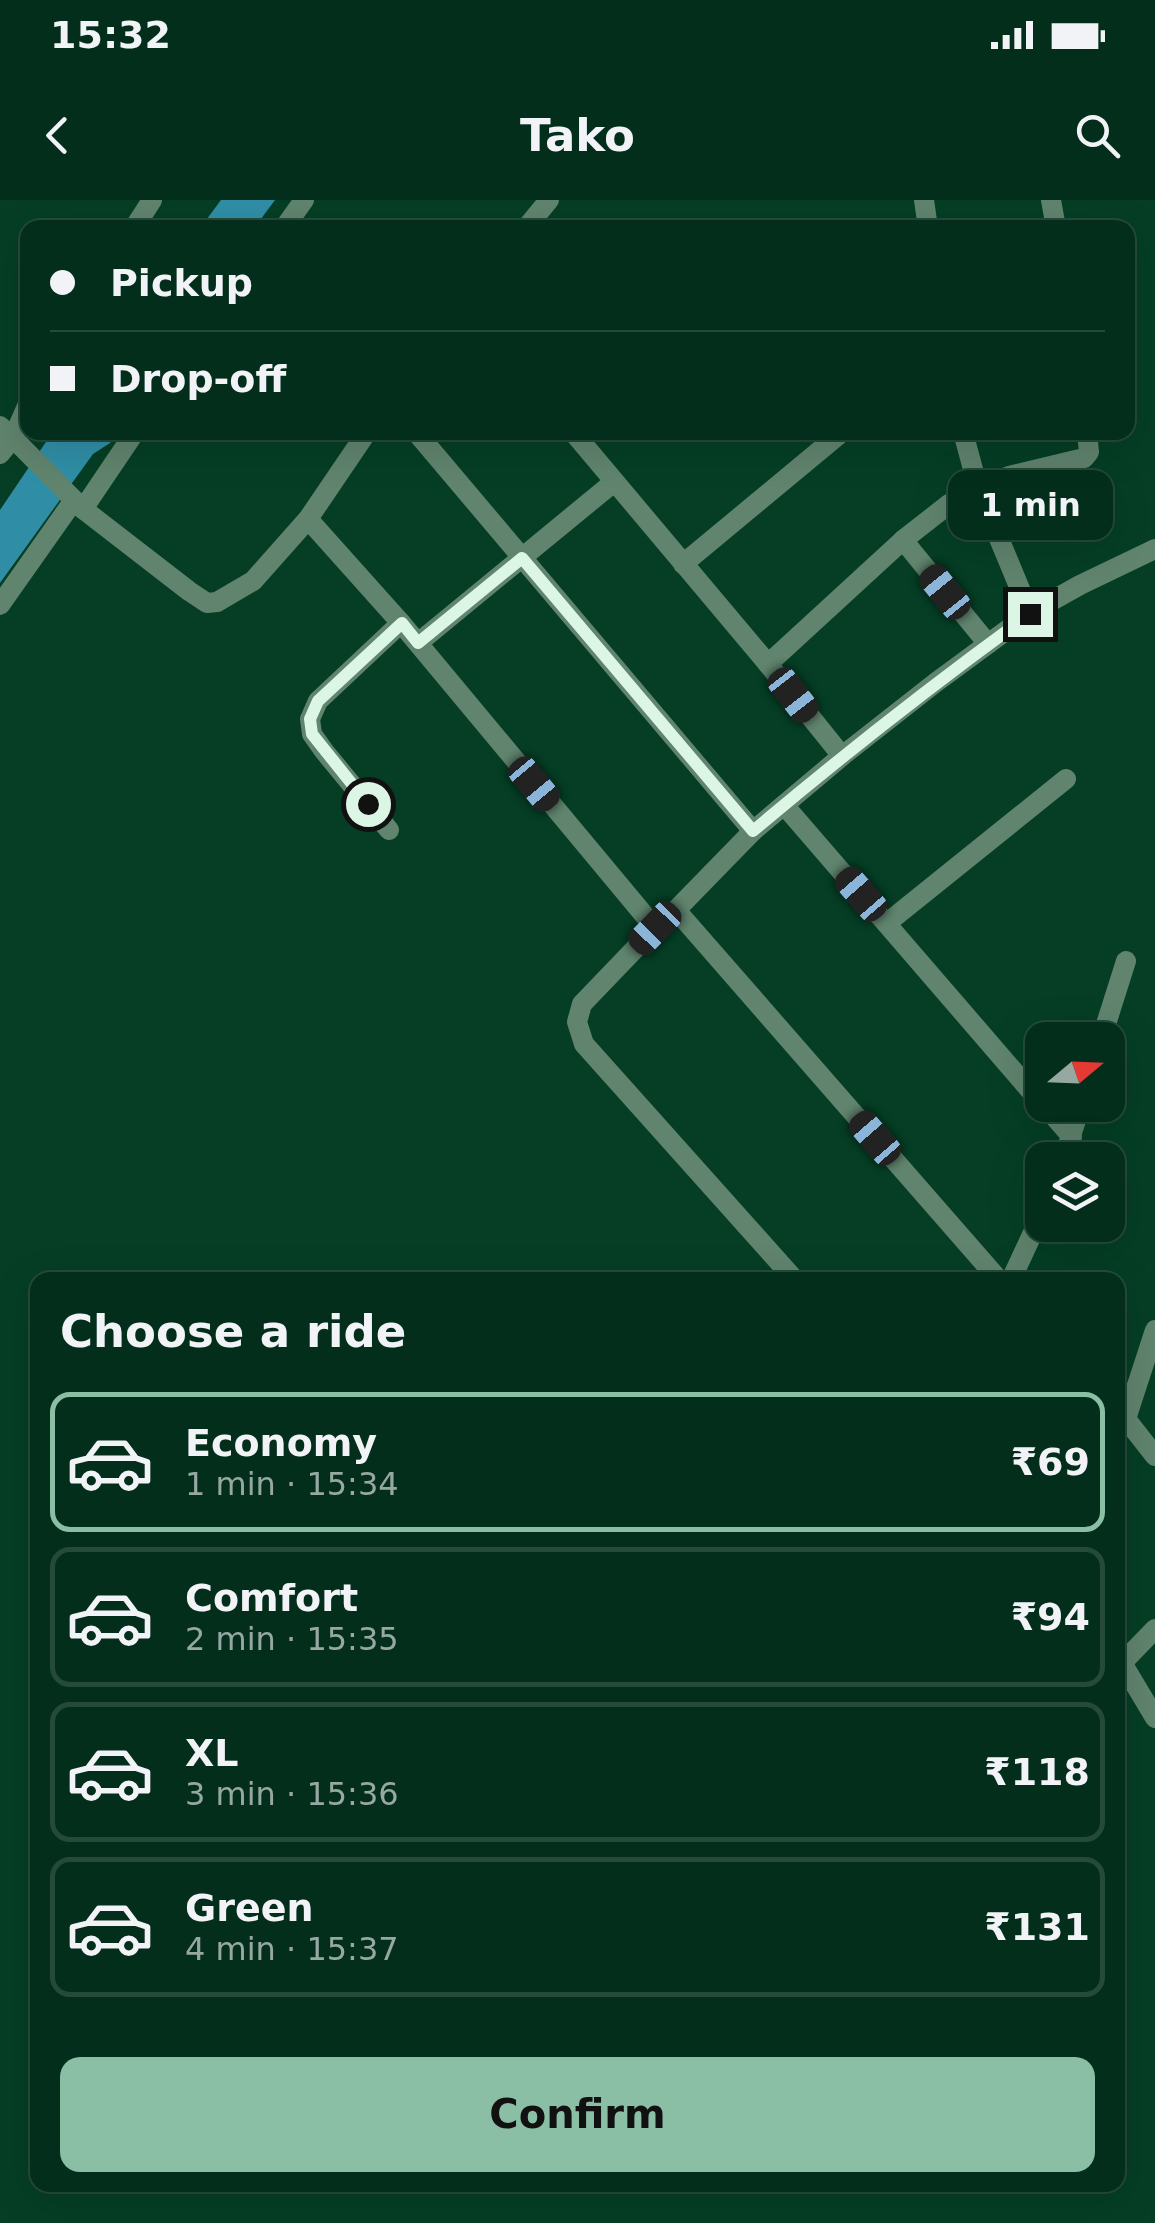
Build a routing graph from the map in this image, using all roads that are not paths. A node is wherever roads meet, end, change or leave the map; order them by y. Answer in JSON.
{"nodes":[{"id":1,"x":549,"y":200,"type":"edge"},
{"id":2,"x":533,"y":220,"type":"edge"},
{"id":3,"x":129,"y":440,"type":"edge"},
{"id":4,"x":362,"y":440,"type":"edge"},
{"id":5,"x":423,"y":440,"type":"edge"},
{"id":6,"x":580,"y":440,"type":"edge"},
{"id":7,"x":832,"y":440,"type":"edge"},
{"id":8,"x":965,"y":440,"type":"edge"},
{"id":9,"x":1088,"y":440,"type":"edge"},
{"id":10,"x":9,"y":441,"type":"edge"},
{"id":11,"x":614,"y":482,"type":"junction"},
{"id":12,"x":978,"y":488,"type":"junction"},
{"id":13,"x":78,"y":505,"type":"junction"},
{"id":14,"x":308,"y":519,"type":"junction"},
{"id":15,"x":903,"y":540,"type":"junction"},
{"id":16,"x":1155,"y":549,"type":"edge"},
{"id":17,"x":522,"y":558,"type":"junction"},
{"id":18,"x":683,"y":564,"type":"junction"},
{"id":19,"x":0,"y":605,"type":"edge"},
{"id":20,"x":1030,"y":614,"type":"junction"},
{"id":21,"x":402,"y":623,"type":"junction"},
{"id":22,"x":418,"y":643,"type":"junction"},
{"id":23,"x":988,"y":644,"type":"junction"},
{"id":24,"x":768,"y":664,"type":"junction"},
{"id":25,"x":842,"y":756,"type":"junction"},
{"id":26,"x":1066,"y":779,"type":"dead end"},
{"id":27,"x":784,"y":805,"type":"junction"},
{"id":28,"x":389,"y":830,"type":"dead end"},
{"id":29,"x":753,"y":831,"type":"junction"},
{"id":30,"x":676,"y":910,"type":"junction"},
{"id":31,"x":886,"y":924,"type":"junction"},
{"id":32,"x":655,"y":928,"type":"junction"},
{"id":33,"x":1126,"y":960,"type":"dead end"},
{"id":34,"x":1107,"y":1022,"type":"edge"},
{"id":35,"x":1025,"y":1083,"type":"edge"},
{"id":36,"x":1058,"y":1122,"type":"edge"},
{"id":37,"x":1076,"y":1122,"type":"edge"},
{"id":38,"x":1072,"y":1138,"type":"junction"},
{"id":39,"x":1070,"y":1142,"type":"edge"},
{"id":40,"x":1028,"y":1242,"type":"edge"},
{"id":41,"x":788,"y":1272,"type":"edge"},
{"id":42,"x":993,"y":1272,"type":"edge"},
{"id":43,"x":1015,"y":1272,"type":"edge"},
{"id":44,"x":1155,"y":1330,"type":"edge"},
{"id":45,"x":1125,"y":1406,"type":"edge"},
{"id":46,"x":1125,"y":1418,"type":"edge"},
{"id":47,"x":1155,"y":1456,"type":"edge"},
{"id":48,"x":1155,"y":1629,"type":"edge"},
{"id":49,"x":1125,"y":1655,"type":"edge"},
{"id":50,"x":1125,"y":1667,"type":"edge"},
{"id":51,"x":1155,"y":1718,"type":"edge"}],
"edges":[{"from":1,"to":2,"type":"street"},
{"from":3,"to":13,"type":"street"},
{"from":4,"to":14,"type":"street"},
{"from":5,"to":17,"type":"street"},
{"from":6,"to":11,"type":"street"},
{"from":7,"to":18,"type":"street"},
{"from":8,"to":12,"type":"street"},
{"from":9,"to":12,"type":"street"},
{"from":10,"to":13,"type":"street"},
{"from":11,"to":17,"type":"street"},
{"from":11,"to":18,"type":"street"},
{"from":12,"to":15,"type":"street"},
{"from":12,"to":20,"type":"street"},
{"from":13,"to":14,"type":"street"},
{"from":13,"to":19,"type":"street"},
{"from":14,"to":21,"type":"street"},
{"from":15,"to":23,"type":"street"},
{"from":15,"to":24,"type":"street"},
{"from":16,"to":20,"type":"street"},
{"from":17,"to":22,"type":"street"},
{"from":17,"to":29,"type":"street"},
{"from":18,"to":24,"type":"street"},
{"from":20,"to":23,"type":"street"},
{"from":21,"to":22,"type":"street"},
{"from":21,"to":28,"type":"street"},
{"from":22,"to":32,"type":"street"},
{"from":23,"to":25,"type":"street"},
{"from":24,"to":25,"type":"street"},
{"from":25,"to":27,"type":"street"},
{"from":26,"to":31,"type":"street"},
{"from":27,"to":29,"type":"street"},
{"from":27,"to":31,"type":"street"},
{"from":29,"to":30,"type":"street"},
{"from":30,"to":32,"type":"street"},
{"from":30,"to":42,"type":"street"},
{"from":31,"to":35,"type":"street"},
{"from":32,"to":41,"type":"street"},
{"from":33,"to":34,"type":"street"},
{"from":36,"to":38,"type":"street"},
{"from":37,"to":38,"type":"street"},
{"from":38,"to":39,"type":"street"},
{"from":40,"to":43,"type":"street"},
{"from":44,"to":45,"type":"street"},
{"from":46,"to":47,"type":"street"},
{"from":48,"to":49,"type":"street"},
{"from":50,"to":51,"type":"street"}]}
